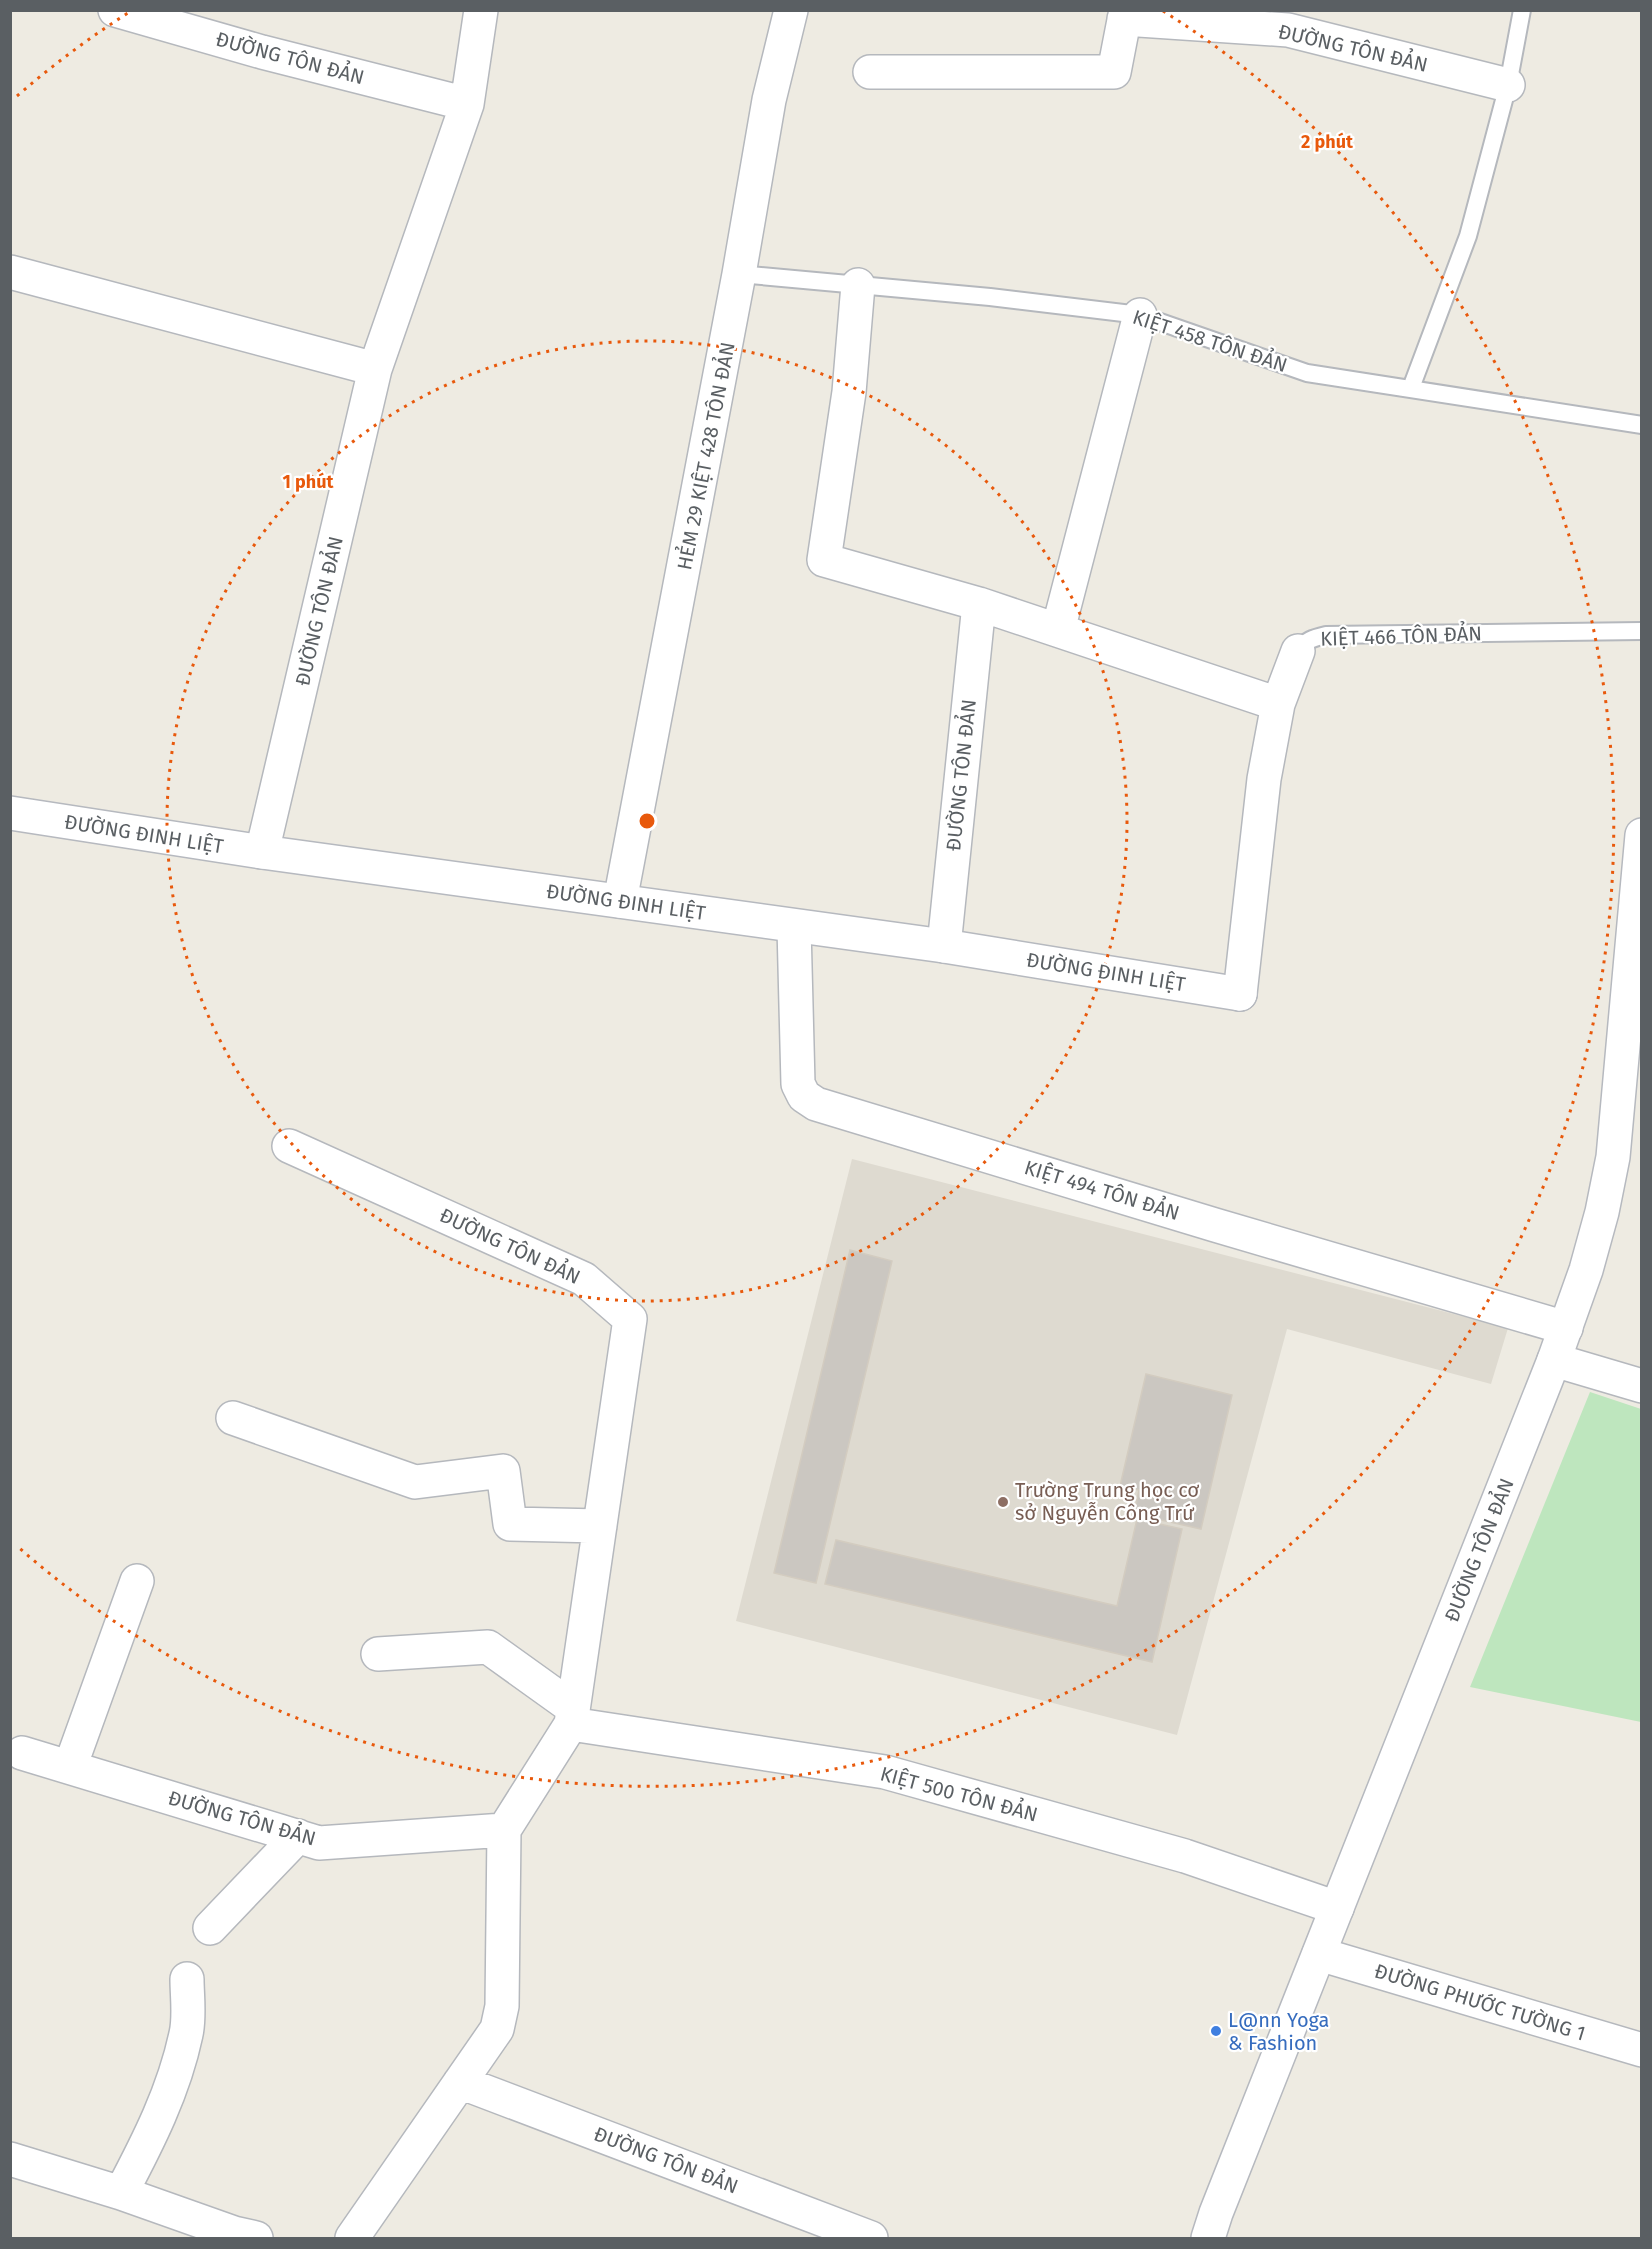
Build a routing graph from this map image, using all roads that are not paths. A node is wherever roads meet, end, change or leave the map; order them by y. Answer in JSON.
{"nodes":[{"id":1,"x":115,"y":10,"type":"edge"},
{"id":2,"x":481,"y":10,"type":"edge"},
{"id":3,"x":791,"y":10,"type":"edge"},
{"id":4,"x":1522,"y":10,"type":"edge"},
{"id":5,"x":1125,"y":15,"type":"edge"},
{"id":6,"x":870,"y":72,"type":"dead end"},
{"id":7,"x":1508,"y":85,"type":"junction"},
{"id":8,"x":467,"y":104,"type":"junction"},
{"id":9,"x":10,"y":272,"type":"edge"},
{"id":10,"x":739,"y":274,"type":"junction"},
{"id":11,"x":858,"y":285,"type":"junction"},
{"id":12,"x":1140,"y":315,"type":"junction"},
{"id":13,"x":375,"y":369,"type":"junction"},
{"id":14,"x":1411,"y":388,"type":"junction"},
{"id":15,"x":1641,"y":425,"type":"edge"},
{"id":16,"x":979,"y":604,"type":"junction"},
{"id":17,"x":1058,"y":630,"type":"junction"},
{"id":18,"x":1641,"y":631,"type":"edge"},
{"id":19,"x":1298,"y":651,"type":"joint"},
{"id":20,"x":1278,"y":704,"type":"junction"},
{"id":21,"x":10,"y":813,"type":"edge"},
{"id":22,"x":1641,"y":835,"type":"edge"},
{"id":23,"x":262,"y":852,"type":"junction"},
{"id":24,"x":620,"y":901,"type":"junction"},
{"id":25,"x":794,"y":927,"type":"junction"},
{"id":26,"x":944,"y":946,"type":"junction"},
{"id":27,"x":1240,"y":994,"type":"joint"},
{"id":28,"x":1632,"y":1057,"type":"edge"},
{"id":29,"x":289,"y":1146,"type":"dead end"},
{"id":30,"x":1566,"y":1328,"type":"junction"},
{"id":31,"x":1554,"y":1360,"type":"junction"},
{"id":32,"x":1641,"y":1386,"type":"edge"},
{"id":33,"x":233,"y":1418,"type":"dead end"},
{"id":34,"x":600,"y":1526,"type":"junction"},
{"id":35,"x":137,"y":1581,"type":"dead end"},
{"id":36,"x":378,"y":1654,"type":"dead end"},
{"id":37,"x":572,"y":1716,"type":"junction"},
{"id":38,"x":22,"y":1753,"type":"dead end"},
{"id":39,"x":70,"y":1767,"type":"junction"},
{"id":40,"x":504,"y":1830,"type":"junction"},
{"id":41,"x":298,"y":1836,"type":"junction"},
{"id":42,"x":1337,"y":1908,"type":"junction"},
{"id":43,"x":210,"y":1928,"type":"dead end"},
{"id":44,"x":1319,"y":1954,"type":"junction"},
{"id":45,"x":187,"y":1979,"type":"dead end"},
{"id":46,"x":1641,"y":2050,"type":"edge"},
{"id":47,"x":460,"y":2082,"type":"junction"},
{"id":48,"x":10,"y":2159,"type":"edge"},
{"id":49,"x":122,"y":2193,"type":"junction"},
{"id":50,"x":255,"y":2238,"type":"edge"},
{"id":51,"x":352,"y":2238,"type":"edge"},
{"id":52,"x":871,"y":2238,"type":"edge"},
{"id":53,"x":1208,"y":2238,"type":"edge"}],
"edges":[{"from":1,"to":8,"type":"street","name":"ĐƯỜNG TÔN ĐẢN"},
{"from":2,"to":8,"type":"street","name":"ĐƯỜNG TÔN ĐẢN"},
{"from":3,"to":10,"type":"street","name":"HẺM 29 KIỆT 428 TÔN ĐẢN"},
{"from":4,"to":7,"type":"lane"},
{"from":5,"to":6,"type":"street","name":"ĐƯỜNG TÔN ĐẢN"},
{"from":5,"to":7,"type":"street","name":"ĐƯỜNG TÔN ĐẢN"},
{"from":7,"to":14,"type":"lane"},
{"from":8,"to":13,"type":"street","name":"ĐƯỜNG TÔN ĐẢN"},
{"from":9,"to":13,"type":"street"},
{"from":10,"to":11,"type":"lane","name":"KIỆT 458 TÔN ĐẢN"},
{"from":10,"to":24,"type":"street","name":"HẺM 29 KIỆT 428 TÔN ĐẢN"},
{"from":11,"to":12,"type":"lane","name":"KIỆT 458 TÔN ĐẢN"},
{"from":11,"to":16,"type":"street"},
{"from":12,"to":14,"type":"lane","name":"KIỆT 458 TÔN ĐẢN"},
{"from":12,"to":17,"type":"street"},
{"from":13,"to":23,"type":"street","name":"ĐƯỜNG TÔN ĐẢN"},
{"from":14,"to":15,"type":"lane","name":"KIỆT 458 TÔN ĐẢN"},
{"from":16,"to":17,"type":"street"},
{"from":16,"to":26,"type":"street","name":"ĐƯỜNG TÔN ĐẢN"},
{"from":17,"to":20,"type":"street"},
{"from":18,"to":19,"type":"lane","name":"KIỆT 466 TÔN ĐẢN"},
{"from":19,"to":20,"type":"street","name":"KIỆT 466 TÔN ĐẢN"},
{"from":20,"to":27,"type":"street","name":"KIỆT 466 TÔN ĐẢN"},
{"from":21,"to":23,"type":"street","name":"ĐƯỜNG ĐINH LIỆT"},
{"from":22,"to":28,"type":"street","name":"ĐƯỜNG TÔN ĐẢN"},
{"from":23,"to":24,"type":"street","name":"ĐƯỜNG ĐINH LIỆT"},
{"from":24,"to":25,"type":"street","name":"ĐƯỜNG ĐINH LIỆT"},
{"from":25,"to":26,"type":"street","name":"ĐƯỜNG ĐINH LIỆT"},
{"from":25,"to":30,"type":"street","name":"KIỆT 494 TÔN ĐẢN"},
{"from":26,"to":27,"type":"street","name":"ĐƯỜNG ĐINH LIỆT"},
{"from":28,"to":30,"type":"street","name":"ĐƯỜNG TÔN ĐẢN"},
{"from":29,"to":34,"type":"street","name":"ĐƯỜNG TÔN ĐẢN"},
{"from":30,"to":31,"type":"street","name":"ĐƯỜNG TÔN ĐẢN"},
{"from":31,"to":32,"type":"street"},
{"from":31,"to":42,"type":"street","name":"ĐƯỜNG TÔN ĐẢN"},
{"from":33,"to":34,"type":"street"},
{"from":34,"to":37,"type":"street","name":"ĐƯỜNG TÔN ĐẢN"},
{"from":35,"to":39,"type":"street"},
{"from":36,"to":37,"type":"street"},
{"from":37,"to":40,"type":"street","name":"ĐƯỜNG TÔN ĐẢN"},
{"from":37,"to":42,"type":"street","name":"KIỆT 500 TÔN ĐẢN"},
{"from":38,"to":39,"type":"street","name":"ĐƯỜNG TÔN ĐẢN"},
{"from":39,"to":41,"type":"street","name":"ĐƯỜNG TÔN ĐẢN"},
{"from":40,"to":41,"type":"street","name":"ĐƯỜNG TÔN ĐẢN"},
{"from":40,"to":47,"type":"street"},
{"from":41,"to":43,"type":"street"},
{"from":42,"to":44,"type":"street","name":"ĐƯỜNG TÔN ĐẢN"},
{"from":44,"to":46,"type":"street","name":"ĐƯỜNG PHƯỚC TƯỜNG 1"},
{"from":44,"to":53,"type":"street","name":"ĐƯỜNG TÔN ĐẢN"},
{"from":45,"to":49,"type":"street"},
{"from":47,"to":51,"type":"street"},
{"from":47,"to":52,"type":"street","name":"ĐƯỜNG TÔN ĐẢN"},
{"from":48,"to":49,"type":"street"},
{"from":49,"to":50,"type":"street"}]}
